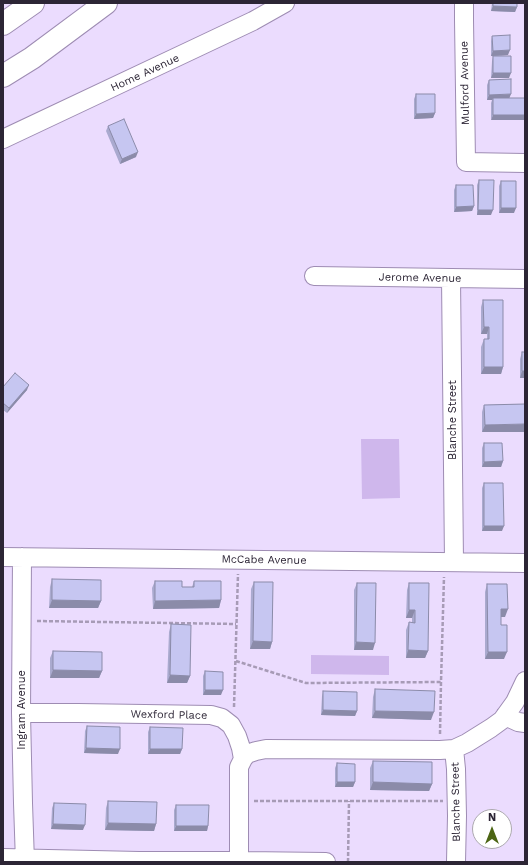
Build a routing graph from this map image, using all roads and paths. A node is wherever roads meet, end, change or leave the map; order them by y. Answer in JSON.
{"nodes":[{"id":1,"x":34,"y":3,"type":"edge"},
{"id":2,"x":106,"y":3,"type":"edge"},
{"id":3,"x":285,"y":3,"type":"edge"},
{"id":4,"x":464,"y":3,"type":"edge"},
{"id":5,"x":3,"y":24,"type":"edge"},
{"id":6,"x":3,"y":76,"type":"edge"},
{"id":7,"x":3,"y":139,"type":"edge"},
{"id":8,"x":525,"y":163,"type":"edge"},
{"id":9,"x":314,"y":276,"type":"dead end"},
{"id":10,"x":451,"y":278,"type":"junction"},
{"id":11,"x":525,"y":279,"type":"edge"},
{"id":12,"x":3,"y":557,"type":"edge"},
{"id":13,"x":22,"y":558,"type":"junction"},
{"id":14,"x":238,"y":560,"type":"junction"},
{"id":15,"x":454,"y":562,"type":"junction"},
{"id":16,"x":525,"y":563,"type":"edge"},
{"id":17,"x":22,"y":621,"type":"junction"},
{"id":18,"x":236,"y":624,"type":"junction"},
{"id":19,"x":236,"y":662,"type":"junction"},
{"id":20,"x":525,"y":680,"type":"edge"},
{"id":21,"x":441,"y":682,"type":"junction"},
{"id":22,"x":21,"y":713,"type":"junction"},
{"id":23,"x":505,"y":716,"type":"junction"},
{"id":24,"x":525,"y":723,"type":"edge"},
{"id":25,"x":231,"y":725,"type":"junction"},
{"id":26,"x":447,"y":749,"type":"junction"},
{"id":27,"x":243,"y":759,"type":"junction"},
{"id":28,"x":239,"y":801,"type":"junction"},
{"id":29,"x":349,"y":801,"type":"junction"},
{"id":30,"x":456,"y":802,"type":"junction"},
{"id":31,"x":3,"y":858,"type":"edge"},
{"id":32,"x":25,"y":860,"type":"edge"},
{"id":33,"x":243,"y":861,"type":"edge"},
{"id":34,"x":139,"y":862,"type":"edge"},
{"id":35,"x":326,"y":862,"type":"edge"},
{"id":36,"x":348,"y":862,"type":"edge"},
{"id":37,"x":456,"y":862,"type":"edge"}],
"edges":[{"from":1,"to":5,"type":"highway"},
{"from":2,"to":6,"type":"highway"},
{"from":3,"to":7,"type":"street","name":"Home Avenue"},
{"from":4,"to":8,"type":"street","name":"Mulford Avenue"},
{"from":9,"to":10,"type":"street","name":"Jerome Avenue"},
{"from":10,"to":11,"type":"street","name":"Jerome Avenue"},
{"from":10,"to":15,"type":"street","name":"Blanche Street"},
{"from":12,"to":13,"type":"street","name":"McCabe Avenue"},
{"from":13,"to":14,"type":"street","name":"McCabe Avenue"},
{"from":13,"to":17,"type":"street","name":"Ingram Avenue"},
{"from":14,"to":15,"type":"street","name":"McCabe Avenue"},
{"from":14,"to":18,"type":"path"},
{"from":15,"to":16,"type":"street","name":"McCabe Avenue"},
{"from":15,"to":21,"type":"path"},
{"from":17,"to":18,"type":"path"},
{"from":17,"to":22,"type":"street","name":"Ingram Avenue"},
{"from":18,"to":19,"type":"path"},
{"from":19,"to":21,"type":"path"},
{"from":19,"to":25,"type":"path"},
{"from":20,"to":23,"type":"street","name":"Blanche Street"},
{"from":21,"to":26,"type":"path"},
{"from":22,"to":25,"type":"street","name":"Wexford Place"},
{"from":22,"to":32,"type":"street","name":"Ingram Avenue"},
{"from":23,"to":24,"type":"street"},
{"from":23,"to":26,"type":"street","name":"Blanche Street"},
{"from":25,"to":27,"type":"street"},
{"from":26,"to":27,"type":"street"},
{"from":26,"to":30,"type":"street","name":"Blanche Street"},
{"from":27,"to":28,"type":"street"},
{"from":28,"to":29,"type":"path"},
{"from":28,"to":33,"type":"street"},
{"from":29,"to":30,"type":"path"},
{"from":29,"to":36,"type":"path"},
{"from":30,"to":37,"type":"street","name":"Blanche Street"},
{"from":31,"to":32,"type":"street"},
{"from":32,"to":34,"type":"street"},
{"from":33,"to":34,"type":"street"},
{"from":33,"to":35,"type":"street"}]}
